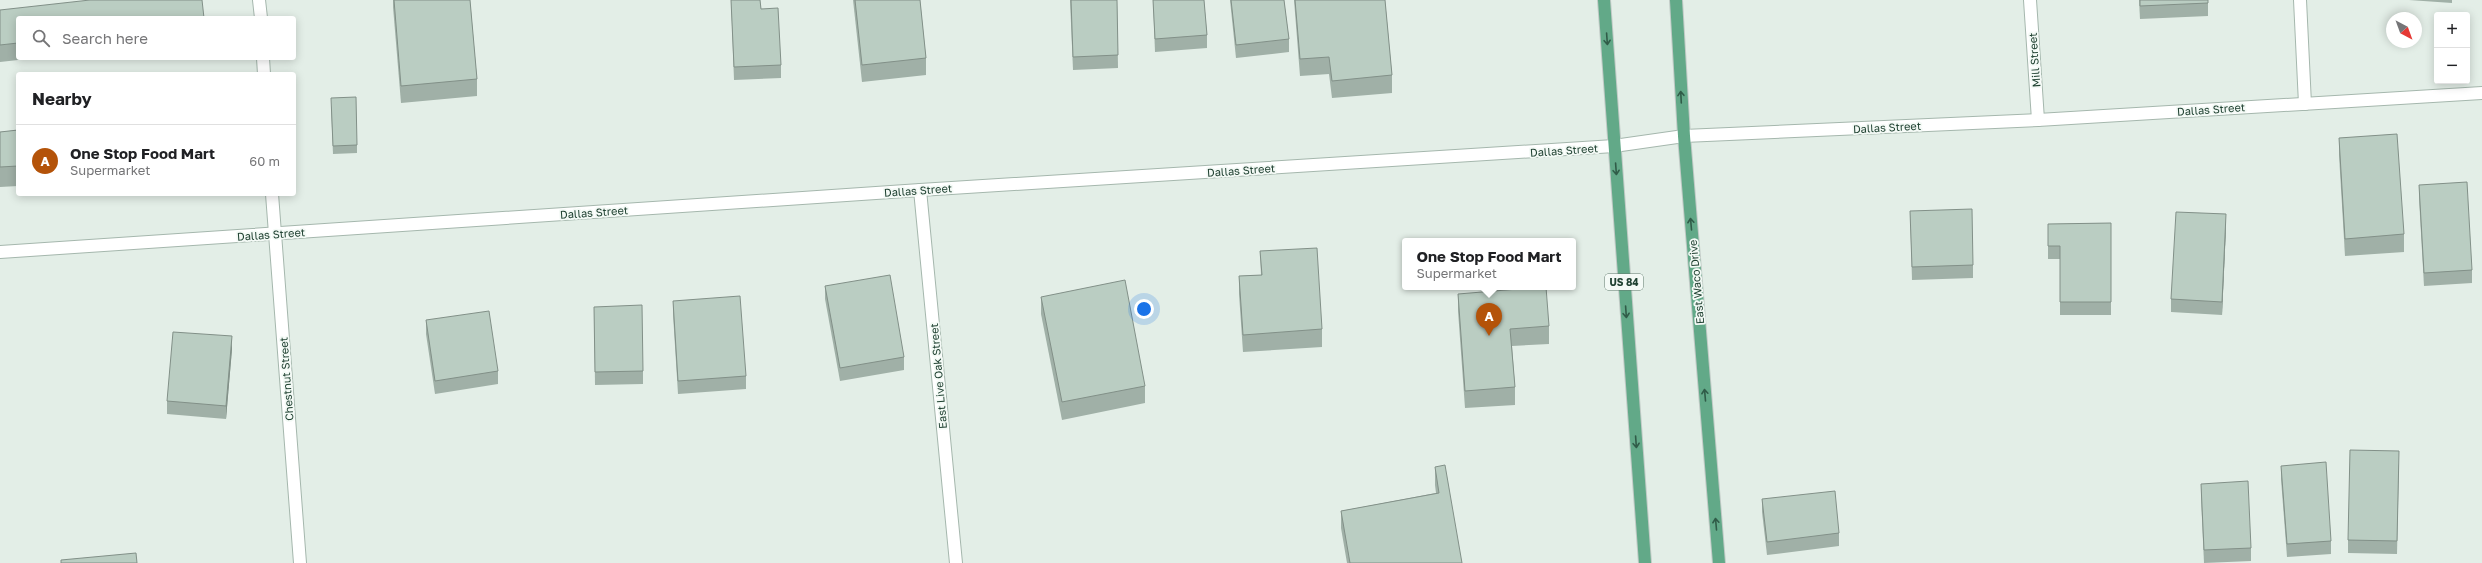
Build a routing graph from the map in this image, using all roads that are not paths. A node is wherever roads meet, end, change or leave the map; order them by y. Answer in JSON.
{"nodes":[{"id":1,"x":259,"y":0,"type":"edge"},
{"id":2,"x":1604,"y":0,"type":"edge"},
{"id":3,"x":1676,"y":0,"type":"edge"},
{"id":4,"x":2030,"y":0,"type":"edge"},
{"id":5,"x":2300,"y":0,"type":"edge"},
{"id":6,"x":261,"y":16,"type":"edge"},
{"id":7,"x":263,"y":60,"type":"edge"},
{"id":8,"x":264,"y":72,"type":"edge"},
{"id":9,"x":2482,"y":93,"type":"edge"},
{"id":10,"x":2304,"y":104,"type":"junction"},
{"id":11,"x":2038,"y":120,"type":"junction"},
{"id":12,"x":1684,"y":136,"type":"junction"},
{"id":13,"x":1614,"y":146,"type":"junction"},
{"id":14,"x":920,"y":190,"type":"junction"},
{"id":15,"x":272,"y":196,"type":"edge"},
{"id":16,"x":275,"y":234,"type":"junction"},
{"id":17,"x":0,"y":252,"type":"edge"},
{"id":18,"x":300,"y":563,"type":"edge"},
{"id":19,"x":956,"y":563,"type":"edge"},
{"id":20,"x":1645,"y":563,"type":"edge"},
{"id":21,"x":1719,"y":563,"type":"edge"}],
"edges":[{"from":1,"to":6,"type":"street"},
{"from":2,"to":13,"type":"main road","number":"US 84","one_way":true},
{"from":12,"to":3,"type":"main road","name":"East Waco Drive","one_way":true},
{"from":4,"to":11,"type":"street","name":"Mill Street"},
{"from":5,"to":10,"type":"street"},
{"from":7,"to":8,"type":"street"},
{"from":9,"to":10,"type":"street","name":"Dallas Street"},
{"from":10,"to":11,"type":"street","name":"Dallas Street"},
{"from":11,"to":12,"type":"street","name":"Dallas Street"},
{"from":12,"to":13,"type":"street","name":"Dallas Street"},
{"from":21,"to":12,"type":"main road","name":"East Waco Drive","one_way":true},
{"from":13,"to":14,"type":"street","name":"Dallas Street"},
{"from":13,"to":20,"type":"main road","number":"US 84","one_way":true},
{"from":14,"to":16,"type":"street","name":"Dallas Street"},
{"from":14,"to":19,"type":"street","name":"East Live Oak Street"},
{"from":15,"to":16,"type":"street","name":"Chestnut Street"},
{"from":16,"to":17,"type":"street","name":"Dallas Street"},
{"from":16,"to":18,"type":"street","name":"Chestnut Street"}]}
